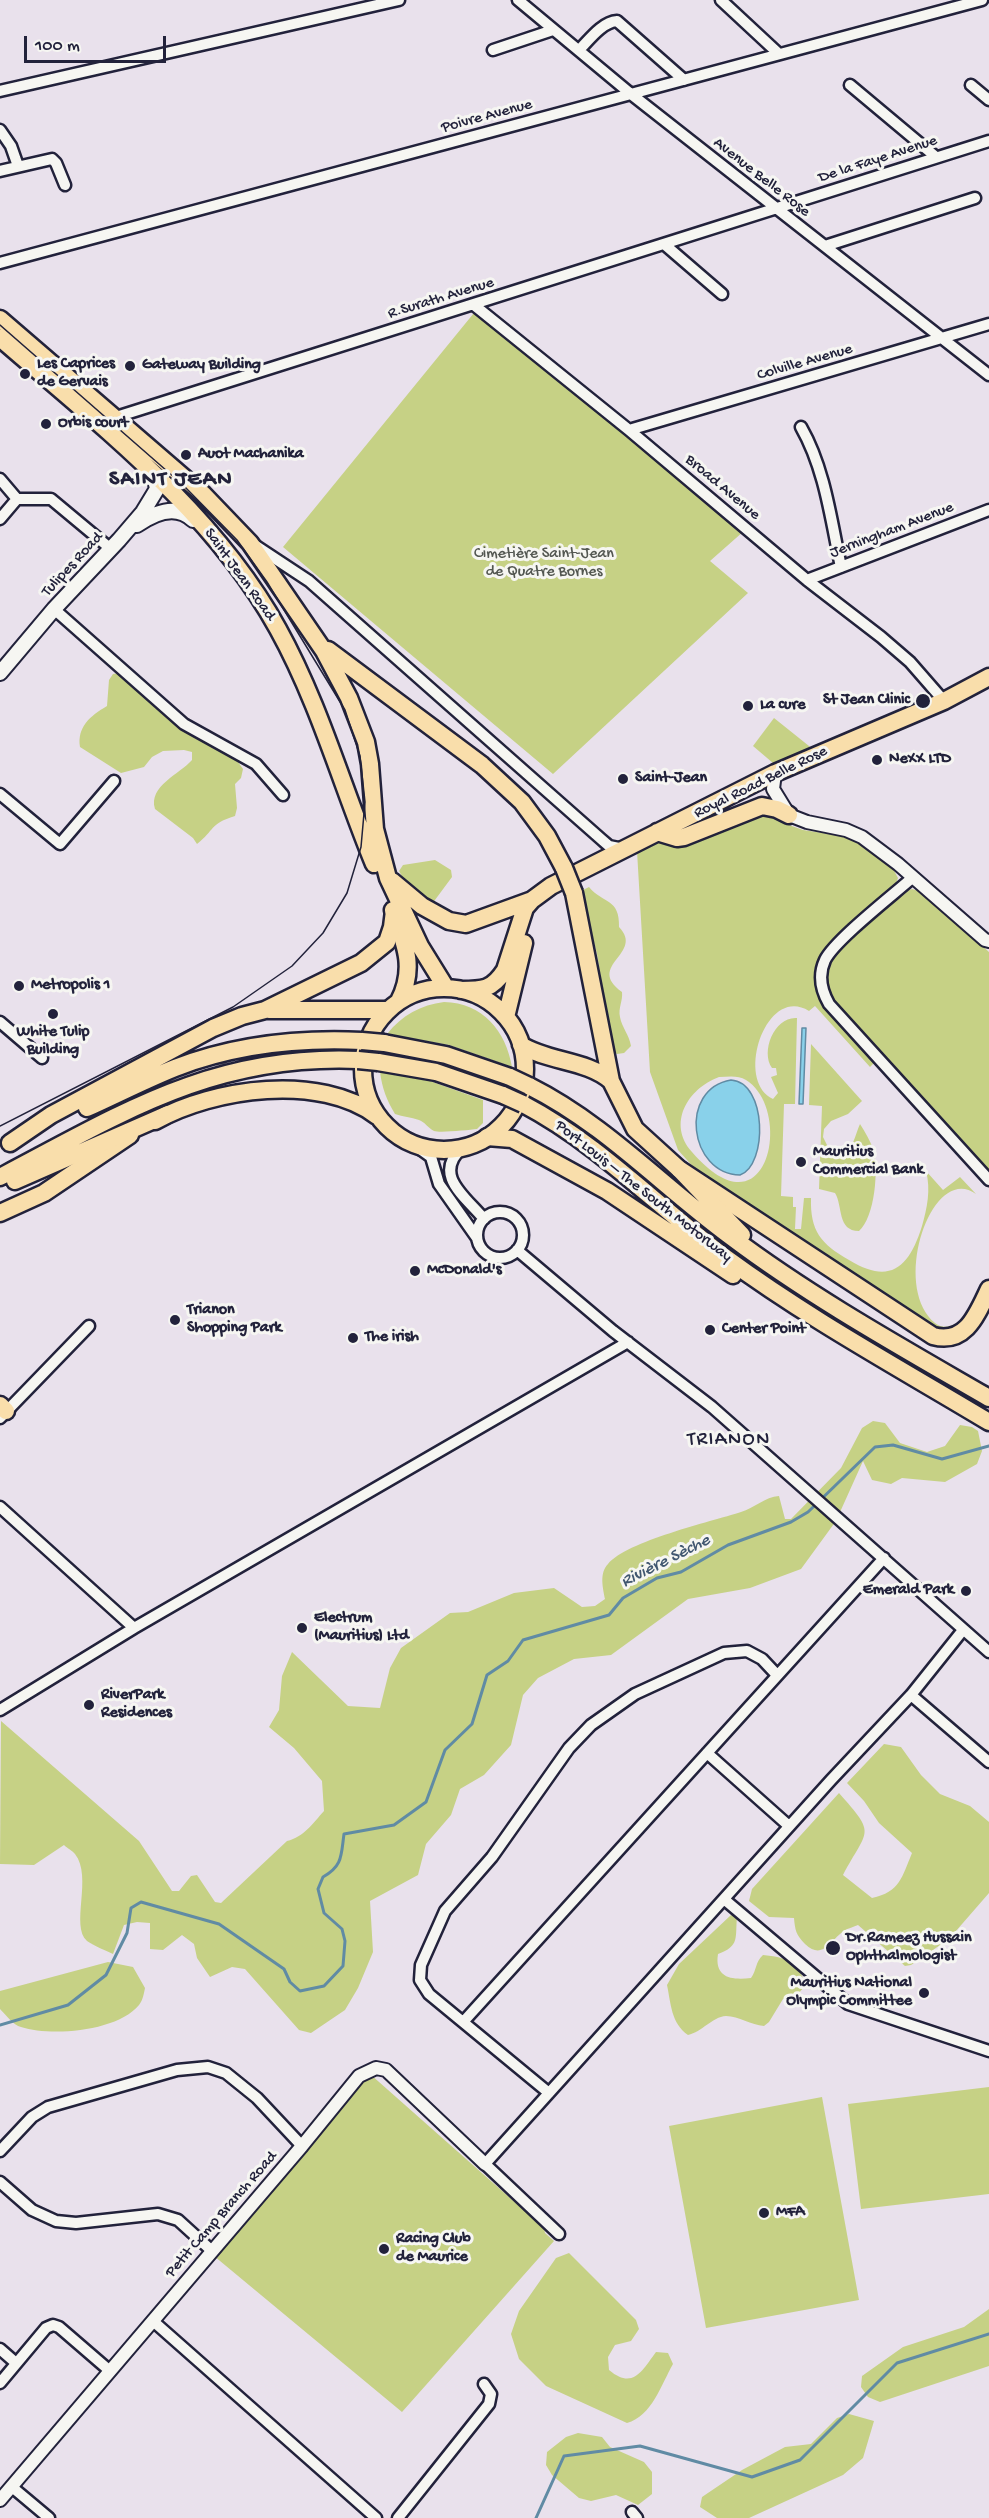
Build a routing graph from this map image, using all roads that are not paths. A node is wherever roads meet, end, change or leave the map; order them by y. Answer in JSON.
{"nodes":[{"id":1,"x":399,"y":0,"type":"edge"},
{"id":2,"x":518,"y":0,"type":"edge"},
{"id":3,"x":721,"y":0,"type":"edge"},
{"id":4,"x":982,"y":0,"type":"edge"},
{"id":5,"x":553,"y":30,"type":"junction"},
{"id":6,"x":494,"y":50,"type":"dead end"},
{"id":7,"x":579,"y":50,"type":"junction"},
{"id":8,"x":779,"y":54,"type":"junction"},
{"id":9,"x":684,"y":80,"type":"junction"},
{"id":10,"x":850,"y":85,"type":"dead end"},
{"id":11,"x":971,"y":85,"type":"dead end"},
{"id":12,"x":0,"y":91,"type":"edge"},
{"id":13,"x":631,"y":94,"type":"junction"},
{"id":14,"x":989,"y":100,"type":"edge"},
{"id":15,"x":0,"y":130,"type":"edge"},
{"id":16,"x":989,"y":141,"type":"edge"},
{"id":17,"x":936,"y":157,"type":"junction"},
{"id":18,"x":18,"y":166,"type":"junction"},
{"id":19,"x":0,"y":171,"type":"edge"},
{"id":20,"x":65,"y":185,"type":"dead end"},
{"id":21,"x":975,"y":198,"type":"dead end"},
{"id":22,"x":777,"y":209,"type":"junction"},
{"id":23,"x":664,"y":244,"type":"junction"},
{"id":24,"x":825,"y":246,"type":"junction"},
{"id":25,"x":0,"y":263,"type":"edge"},
{"id":26,"x":722,"y":294,"type":"dead end"},
{"id":27,"x":474,"y":305,"type":"junction"},
{"id":28,"x":0,"y":319,"type":"edge"},
{"id":29,"x":989,"y":324,"type":"edge"},
{"id":30,"x":0,"y":338,"type":"edge"},
{"id":31,"x":943,"y":339,"type":"junction"},
{"id":32,"x":989,"y":375,"type":"edge"},
{"id":33,"x":113,"y":418,"type":"junction"},
{"id":34,"x":801,"y":427,"type":"dead end"},
{"id":35,"x":629,"y":430,"type":"junction"},
{"id":36,"x":154,"y":474,"type":"junction"},
{"id":37,"x":0,"y":479,"type":"edge"},
{"id":38,"x":17,"y":499,"type":"junction"},
{"id":39,"x":989,"y":510,"type":"edge"},
{"id":40,"x":0,"y":519,"type":"edge"},
{"id":41,"x":213,"y":537,"type":"junction"},
{"id":42,"x":250,"y":543,"type":"junction"},
{"id":43,"x":115,"y":545,"type":"junction"},
{"id":44,"x":842,"y":567,"type":"junction"},
{"id":45,"x":807,"y":580,"type":"junction"},
{"id":46,"x":54,"y":609,"type":"junction"},
{"id":47,"x":317,"y":642,"type":"junction"},
{"id":48,"x":1,"y":668,"type":"edge"},
{"id":49,"x":989,"y":677,"type":"edge"},
{"id":50,"x":944,"y":700,"type":"junction"},
{"id":51,"x":775,"y":773,"type":"junction"},
{"id":52,"x":114,"y":781,"type":"dead end"},
{"id":53,"x":0,"y":794,"type":"edge"},
{"id":54,"x":283,"y":795,"type":"dead end"},
{"id":55,"x":789,"y":815,"type":"junction"},
{"id":56,"x":657,"y":832,"type":"junction"},
{"id":57,"x":625,"y":849,"type":"junction"},
{"id":58,"x":912,"y":878,"type":"junction"},
{"id":59,"x":384,"y":879,"type":"junction"},
{"id":60,"x":535,"y":898,"type":"junction"},
{"id":61,"x":394,"y":911,"type":"junction"},
{"id":62,"x":988,"y":942,"type":"edge"},
{"id":63,"x":454,"y":989,"type":"junction"},
{"id":64,"x":394,"y":1005,"type":"junction"},
{"id":65,"x":265,"y":1010,"type":"junction"},
{"id":66,"x":507,"y":1017,"type":"junction"},
{"id":67,"x":0,"y":1022,"type":"edge"},
{"id":68,"x":520,"y":1045,"type":"junction"},
{"id":69,"x":42,"y":1058,"type":"dead end"},
{"id":70,"x":611,"y":1082,"type":"junction"},
{"id":71,"x":168,"y":1114,"type":"junction"},
{"id":72,"x":379,"y":1118,"type":"junction"},
{"id":73,"x":488,"y":1137,"type":"junction"},
{"id":74,"x":413,"y":1144,"type":"junction"},
{"id":75,"x":5,"y":1146,"type":"edge"},
{"id":76,"x":462,"y":1148,"type":"junction"},
{"id":77,"x":679,"y":1169,"type":"junction"},
{"id":78,"x":0,"y":1177,"type":"edge"},
{"id":79,"x":989,"y":1180,"type":"edge"},
{"id":80,"x":0,"y":1187,"type":"edge"},
{"id":81,"x":0,"y":1213,"type":"edge"},
{"id":82,"x":484,"y":1219,"type":"junction"},
{"id":83,"x":478,"y":1239,"type":"junction"},
{"id":84,"x":518,"y":1250,"type":"junction"},
{"id":85,"x":774,"y":1268,"type":"junction"},
{"id":86,"x":989,"y":1289,"type":"edge"},
{"id":87,"x":89,"y":1326,"type":"dead end"},
{"id":88,"x":832,"y":1327,"type":"junction"},
{"id":89,"x":628,"y":1342,"type":"junction"},
{"id":90,"x":989,"y":1398,"type":"edge"},
{"id":91,"x":2,"y":1411,"type":"edge"},
{"id":92,"x":989,"y":1422,"type":"edge"},
{"id":93,"x":0,"y":1507,"type":"edge"},
{"id":94,"x":884,"y":1558,"type":"junction"},
{"id":95,"x":134,"y":1628,"type":"junction"},
{"id":96,"x":963,"y":1630,"type":"junction"},
{"id":97,"x":989,"y":1652,"type":"edge"},
{"id":98,"x":777,"y":1675,"type":"junction"},
{"id":99,"x":911,"y":1695,"type":"junction"},
{"id":100,"x":0,"y":1710,"type":"edge"},
{"id":101,"x":707,"y":1753,"type":"junction"},
{"id":102,"x":989,"y":1762,"type":"edge"},
{"id":103,"x":789,"y":1826,"type":"junction"},
{"id":104,"x":725,"y":1900,"type":"junction"},
{"id":105,"x":464,"y":2021,"type":"junction"},
{"id":106,"x":989,"y":2051,"type":"edge"},
{"id":107,"x":549,"y":2093,"type":"junction"},
{"id":108,"x":302,"y":2146,"type":"junction"},
{"id":109,"x":0,"y":2151,"type":"edge"},
{"id":110,"x":485,"y":2164,"type":"junction"},
{"id":111,"x":0,"y":2182,"type":"edge"},
{"id":112,"x":559,"y":2234,"type":"dead end"},
{"id":113,"x":212,"y":2251,"type":"junction"},
{"id":114,"x":153,"y":2321,"type":"junction"},
{"id":115,"x":0,"y":2349,"type":"edge"},
{"id":116,"x":16,"y":2363,"type":"junction"},
{"id":117,"x":110,"y":2371,"type":"junction"},
{"id":118,"x":0,"y":2383,"type":"edge"},
{"id":119,"x":484,"y":2384,"type":"dead end"},
{"id":120,"x":12,"y":2487,"type":"junction"},
{"id":121,"x":0,"y":2500,"type":"edge"},
{"id":122,"x":49,"y":2518,"type":"edge"},
{"id":123,"x":376,"y":2518,"type":"edge"},
{"id":124,"x":398,"y":2518,"type":"edge"}],
"edges":[{"from":1,"to":12,"type":"street"},
{"from":2,"to":5,"type":"street","name":"Avenue Belle Rose"},
{"from":3,"to":8,"type":"street"},
{"from":4,"to":8,"type":"street","name":"Poivre Avenue"},
{"from":5,"to":6,"type":"street"},
{"from":5,"to":7,"type":"street","name":"Avenue Belle Rose"},
{"from":7,"to":9,"type":"street"},
{"from":7,"to":13,"type":"street","name":"Avenue Belle Rose"},
{"from":8,"to":9,"type":"street","name":"Poivre Avenue"},
{"from":9,"to":13,"type":"street","name":"Poivre Avenue"},
{"from":10,"to":17,"type":"street"},
{"from":11,"to":14,"type":"street"},
{"from":13,"to":22,"type":"street","name":"Avenue Belle Rose"},
{"from":13,"to":25,"type":"street","name":"Poivre Avenue"},
{"from":15,"to":18,"type":"street"},
{"from":16,"to":17,"type":"street","name":"De la Faye Avenue"},
{"from":17,"to":22,"type":"street","name":"De la Faye Avenue"},
{"from":18,"to":19,"type":"street"},
{"from":18,"to":20,"type":"street"},
{"from":21,"to":24,"type":"street"},
{"from":22,"to":23,"type":"street","name":"R.Surath Avenue"},
{"from":22,"to":24,"type":"street","name":"Avenue Belle Rose"},
{"from":23,"to":26,"type":"street"},
{"from":23,"to":27,"type":"street","name":"R.Surath Avenue"},
{"from":24,"to":31,"type":"street","name":"Avenue Belle Rose"},
{"from":27,"to":33,"type":"street","name":"R.Surath Avenue"},
{"from":27,"to":35,"type":"street","name":"Broad Avenue"},
{"from":28,"to":33,"type":"main road","name":"Saint Jean Road"},
{"from":29,"to":31,"type":"street","name":"Colville Avenue"},
{"from":30,"to":36,"type":"main road","name":"Saint Jean Road"},
{"from":31,"to":32,"type":"street","name":"Avenue Belle Rose"},
{"from":31,"to":35,"type":"street","name":"Colville Avenue"},
{"from":33,"to":42,"type":"main road","name":"Saint Jean Road"},
{"from":34,"to":44,"type":"street"},
{"from":35,"to":45,"type":"street","name":"Broad Avenue"},
{"from":36,"to":41,"type":"main road","name":"Saint Jean Road"},
{"from":36,"to":43,"type":"main road","name":"Tulipes Road"},
{"from":37,"to":38,"type":"street"},
{"from":38,"to":40,"type":"street"},
{"from":38,"to":43,"type":"street"},
{"from":39,"to":44,"type":"street","name":"Jerningham Avenue"},
{"from":41,"to":43,"type":"main road"},
{"from":41,"to":59,"type":"main road","name":"Saint Jean Road"},
{"from":42,"to":47,"type":"main road","name":"Saint Jean Road"},
{"from":42,"to":57,"type":"street"},
{"from":43,"to":46,"type":"main road","name":"Tulipes Road"},
{"from":44,"to":45,"type":"street","name":"Jerningham Avenue"},
{"from":45,"to":50,"type":"street","name":"Broad Avenue"},
{"from":46,"to":48,"type":"main road","name":"Tulipes Road"},
{"from":46,"to":54,"type":"street"},
{"from":47,"to":59,"type":"main road","name":"Saint Jean Road"},
{"from":47,"to":70,"type":"main road","bridge":true},
{"from":49,"to":50,"type":"main road","name":"Royal Road Belle Rose"},
{"from":50,"to":51,"type":"main road","name":"Royal Road Belle Rose"},
{"from":51,"to":55,"type":"street"},
{"from":51,"to":56,"type":"main road","name":"Royal Road Belle Rose"},
{"from":52,"to":53,"type":"street"},
{"from":55,"to":56,"type":"main road"},
{"from":55,"to":58,"type":"street"},
{"from":56,"to":57,"type":"main road","name":"Royal Road Belle Rose"},
{"from":57,"to":60,"type":"main road","name":"Royal Road Belle Rose"},
{"from":58,"to":62,"type":"street"},
{"from":58,"to":79,"type":"street"},
{"from":59,"to":60,"type":"main road","name":"Royal Road Belle Rose"},
{"from":59,"to":61,"type":"main road"},
{"from":59,"to":63,"type":"main road"},
{"from":60,"to":63,"type":"main road"},
{"from":60,"to":66,"type":"main road"},
{"from":61,"to":64,"type":"main road"},
{"from":61,"to":65,"type":"main road"},
{"from":63,"to":64,"type":"main road"},
{"from":63,"to":66,"type":"main road"},
{"from":64,"to":65,"type":"main road"},
{"from":64,"to":72,"type":"main road"},
{"from":65,"to":75,"type":"main road"},
{"from":66,"to":68,"type":"main road"},
{"from":67,"to":69,"type":"street"},
{"from":68,"to":70,"type":"main road"},
{"from":68,"to":73,"type":"main road"},
{"from":70,"to":77,"type":"main road"},
{"from":71,"to":72,"type":"main road"},
{"from":71,"to":80,"type":"main road"},
{"from":71,"to":81,"type":"main road"},
{"from":72,"to":74,"type":"main road"},
{"from":73,"to":76,"type":"main road"},
{"from":73,"to":88,"type":"main road"},
{"from":74,"to":76,"type":"main road"},
{"from":74,"to":83,"type":"street"},
{"from":75,"to":85,"type":"main road","name":"Port Louis – The South Motorway","bridge":true},
{"from":76,"to":82,"type":"street"},
{"from":77,"to":85,"type":"main road"},
{"from":77,"to":86,"type":"main road"},
{"from":78,"to":88,"type":"main road","name":"Port Louis – The South Motorway","bridge":true},
{"from":82,"to":83,"type":"street"},
{"from":82,"to":84,"type":"street"},
{"from":83,"to":84,"type":"street"},
{"from":84,"to":89,"type":"street"},
{"from":85,"to":90,"type":"main road","name":"Port Louis – The South Motorway"},
{"from":87,"to":91,"type":"street"},
{"from":88,"to":92,"type":"main road","name":"Port Louis – The South Motorway"},
{"from":89,"to":94,"type":"street"},
{"from":89,"to":95,"type":"street"},
{"from":93,"to":95,"type":"street"},
{"from":94,"to":96,"type":"street"},
{"from":94,"to":98,"type":"street"},
{"from":95,"to":100,"type":"street"},
{"from":96,"to":97,"type":"street"},
{"from":96,"to":99,"type":"street"},
{"from":98,"to":101,"type":"street"},
{"from":98,"to":105,"type":"street"},
{"from":99,"to":102,"type":"street"},
{"from":99,"to":103,"type":"street"},
{"from":101,"to":103,"type":"street"},
{"from":101,"to":105,"type":"street"},
{"from":103,"to":104,"type":"street"},
{"from":104,"to":106,"type":"street"},
{"from":104,"to":107,"type":"street"},
{"from":105,"to":107,"type":"street"},
{"from":107,"to":110,"type":"street"},
{"from":108,"to":109,"type":"street"},
{"from":108,"to":110,"type":"street","name":"Petit Camp Branch Road"},
{"from":108,"to":113,"type":"street","name":"Petit Camp Branch Road"},
{"from":110,"to":112,"type":"street"},
{"from":111,"to":113,"type":"street"},
{"from":113,"to":114,"type":"street","name":"Petit Camp Branch Road"},
{"from":114,"to":117,"type":"street","name":"Petit Camp Branch Road"},
{"from":114,"to":123,"type":"street"},
{"from":115,"to":116,"type":"street"},
{"from":116,"to":117,"type":"street"},
{"from":116,"to":118,"type":"street"},
{"from":117,"to":120,"type":"street","name":"Petit Camp Branch Road"},
{"from":119,"to":124,"type":"street"},
{"from":120,"to":121,"type":"street","name":"Petit Camp Branch Road"},
{"from":120,"to":122,"type":"street"}]}
